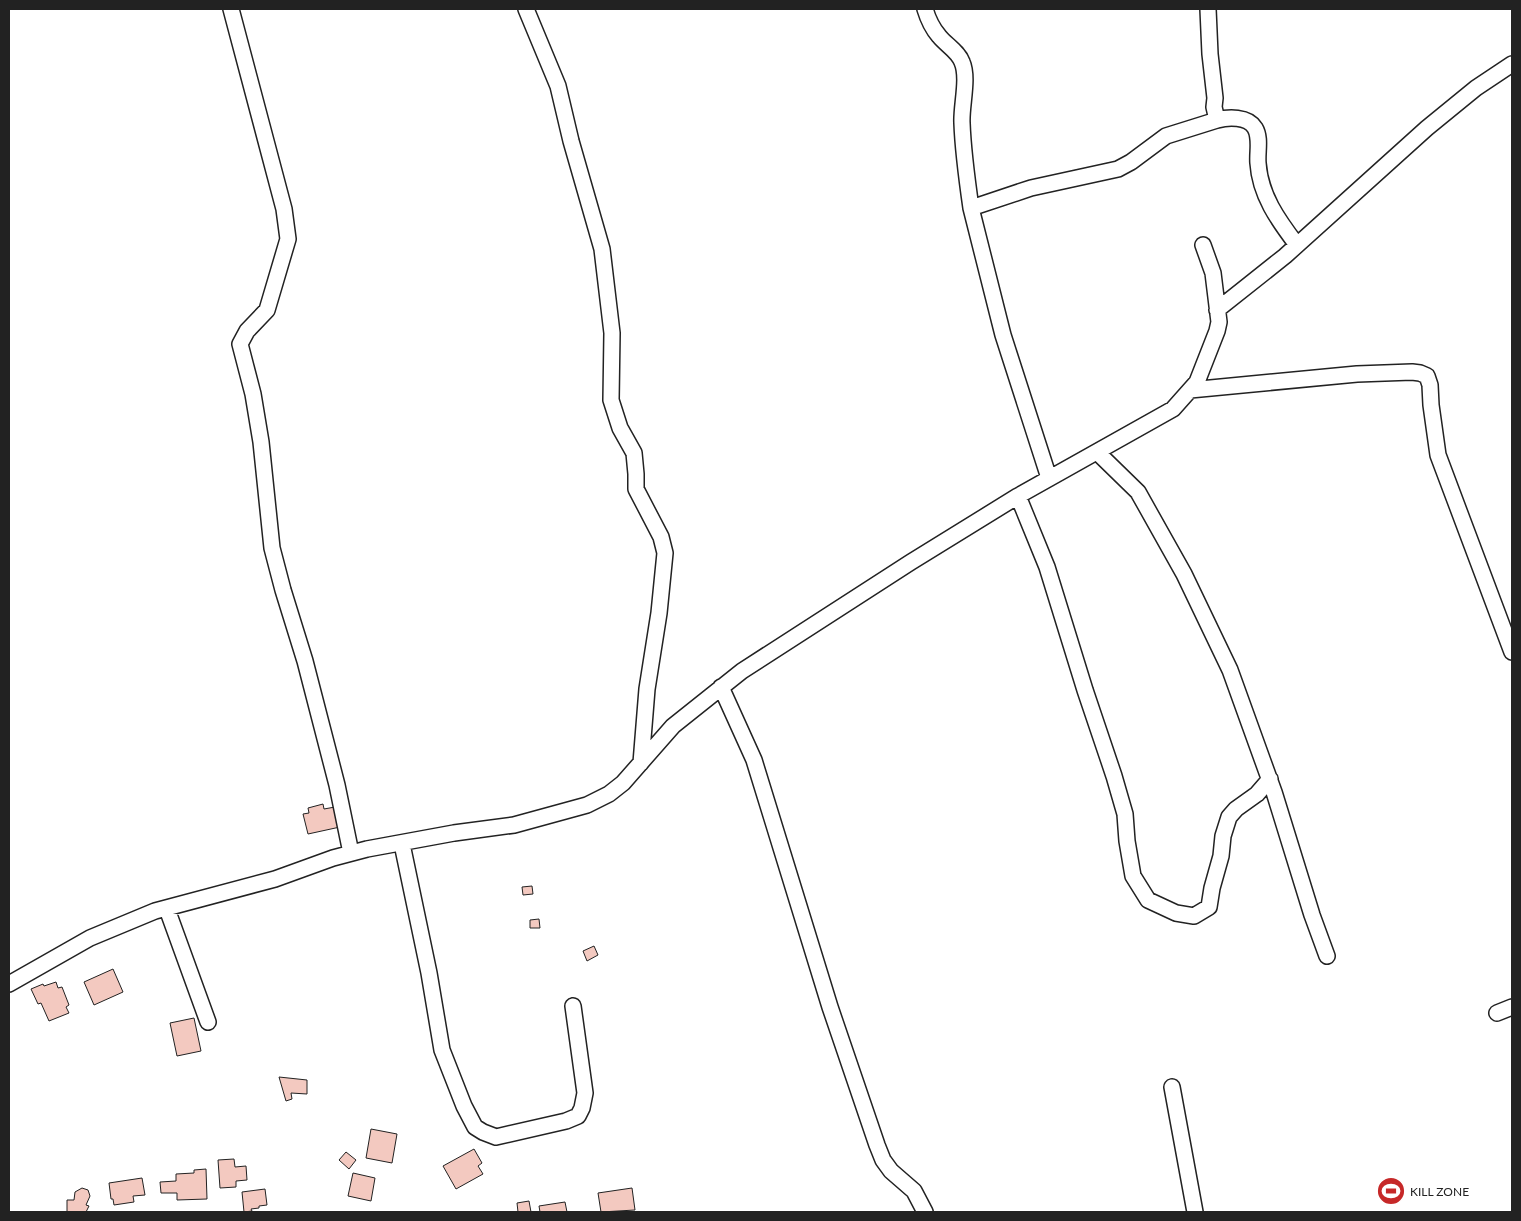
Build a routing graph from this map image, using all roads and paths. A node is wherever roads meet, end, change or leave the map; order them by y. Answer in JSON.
{"nodes":[{"id":1,"x":231,"y":9,"type":"edge"},
{"id":2,"x":526,"y":9,"type":"edge"},
{"id":3,"x":925,"y":9,"type":"edge"},
{"id":4,"x":1208,"y":9,"type":"edge"},
{"id":5,"x":1512,"y":64,"type":"edge"},
{"id":6,"x":1216,"y":120,"type":"junction"},
{"id":7,"x":971,"y":208,"type":"junction"},
{"id":8,"x":1203,"y":245,"type":"dead end"},
{"id":9,"x":1297,"y":245,"type":"junction"},
{"id":10,"x":1217,"y":310,"type":"junction"},
{"id":11,"x":1190,"y":390,"type":"junction"},
{"id":12,"x":1097,"y":452,"type":"junction"},
{"id":13,"x":1049,"y":478,"type":"junction"},
{"id":14,"x":1018,"y":496,"type":"junction"},
{"id":15,"x":1512,"y":652,"type":"edge"},
{"id":16,"x":721,"y":687,"type":"junction"},
{"id":17,"x":641,"y":763,"type":"junction"},
{"id":18,"x":1270,"y":779,"type":"junction"},
{"id":19,"x":402,"y":844,"type":"junction"},
{"id":20,"x":351,"y":854,"type":"junction"},
{"id":21,"x":167,"y":909,"type":"junction"},
{"id":22,"x":1327,"y":956,"type":"dead end"},
{"id":23,"x":9,"y":984,"type":"edge"},
{"id":24,"x":573,"y":1006,"type":"dead end"},
{"id":25,"x":1512,"y":1007,"type":"edge"},
{"id":26,"x":1496,"y":1012,"type":"dead end"},
{"id":27,"x":208,"y":1022,"type":"dead end"},
{"id":28,"x":1172,"y":1087,"type":"dead end"},
{"id":29,"x":925,"y":1212,"type":"edge"},
{"id":30,"x":1195,"y":1212,"type":"edge"}],
"edges":[{"from":1,"to":20,"type":"street"},
{"from":2,"to":17,"type":"street"},
{"from":3,"to":7,"type":"street"},
{"from":4,"to":6,"type":"street"},
{"from":5,"to":9,"type":"street"},
{"from":6,"to":7,"type":"street"},
{"from":6,"to":9,"type":"street"},
{"from":7,"to":13,"type":"street"},
{"from":8,"to":10,"type":"street"},
{"from":9,"to":10,"type":"street"},
{"from":10,"to":11,"type":"street"},
{"from":11,"to":12,"type":"street"},
{"from":11,"to":15,"type":"street"},
{"from":12,"to":13,"type":"street"},
{"from":12,"to":18,"type":"street"},
{"from":13,"to":14,"type":"street"},
{"from":14,"to":16,"type":"street"},
{"from":14,"to":18,"type":"street"},
{"from":16,"to":17,"type":"street"},
{"from":16,"to":29,"type":"street"},
{"from":17,"to":19,"type":"street"},
{"from":18,"to":22,"type":"street"},
{"from":19,"to":20,"type":"street"},
{"from":19,"to":24,"type":"street"},
{"from":20,"to":21,"type":"street"},
{"from":21,"to":23,"type":"street"},
{"from":21,"to":27,"type":"street"},
{"from":25,"to":26,"type":"street"},
{"from":28,"to":30,"type":"street"}]}
